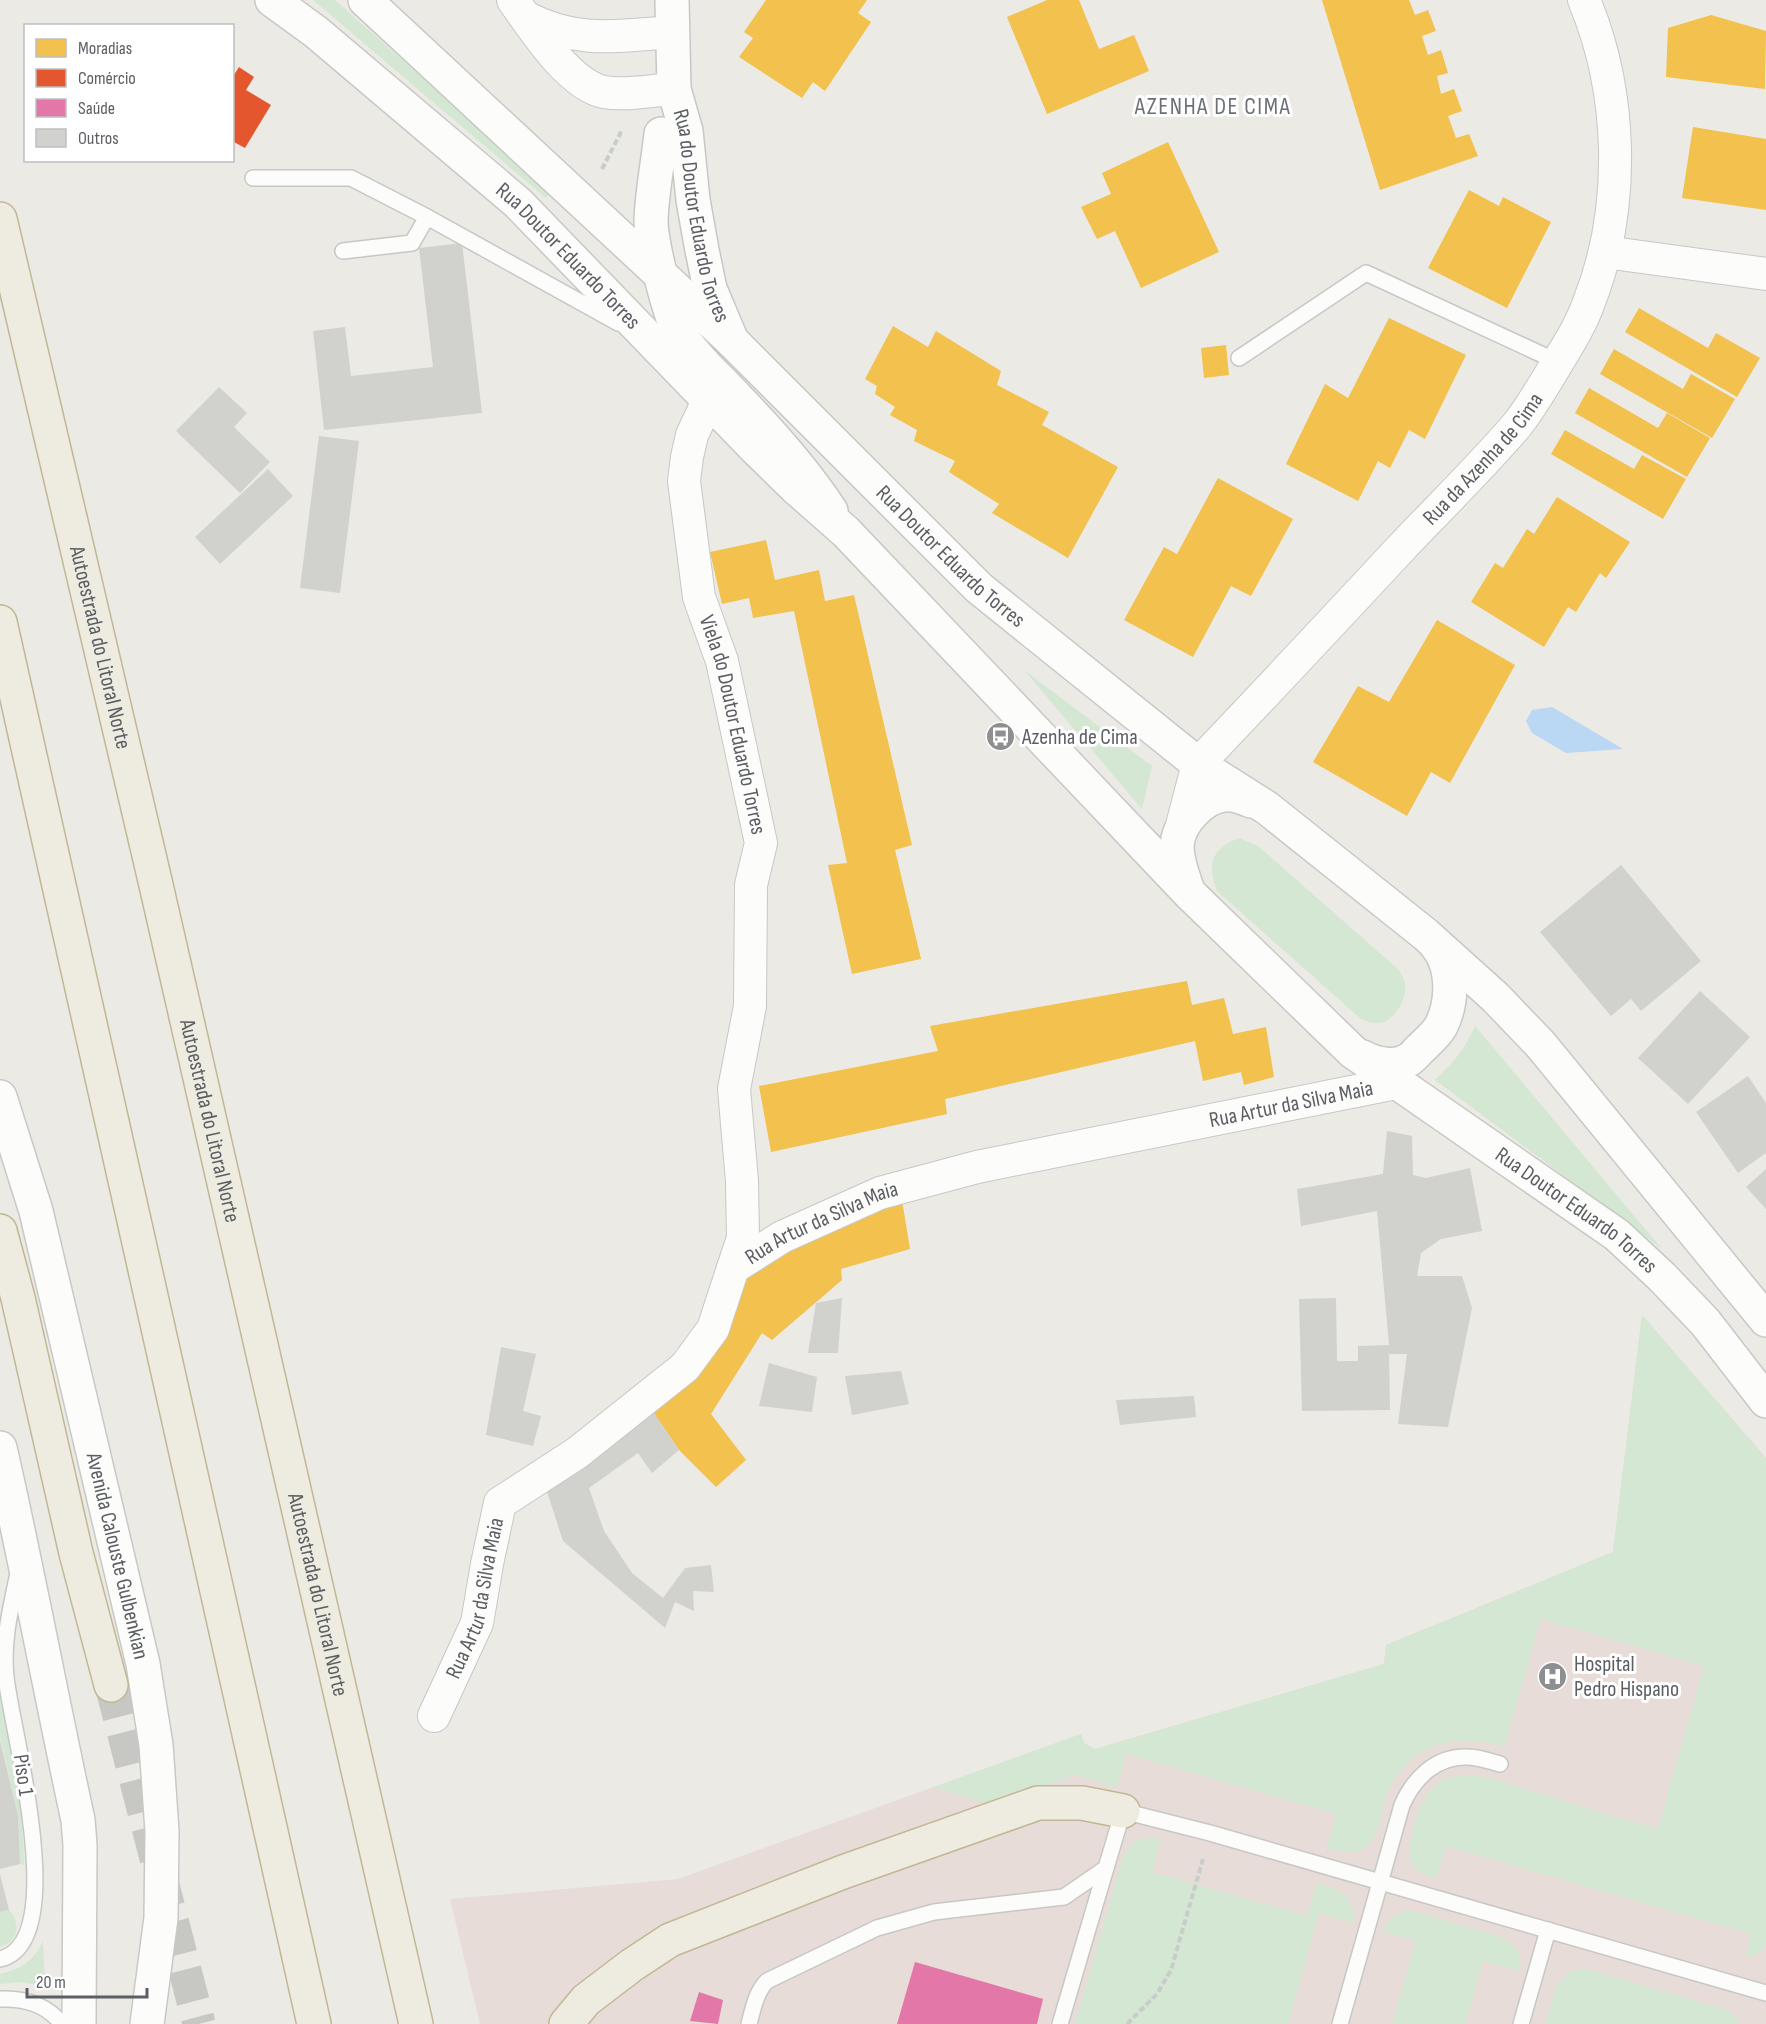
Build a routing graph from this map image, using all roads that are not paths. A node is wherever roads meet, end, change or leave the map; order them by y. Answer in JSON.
{"nodes":[{"id":1,"x":272,"y":0,"type":"edge"},
{"id":2,"x":365,"y":0,"type":"edge"},
{"id":3,"x":672,"y":0,"type":"edge"},
{"id":4,"x":1584,"y":0,"type":"edge"},
{"id":5,"x":519,"y":9,"type":"edge"},
{"id":6,"x":672,"y":32,"type":"junction"},
{"id":7,"x":674,"y":89,"type":"junction"},
{"id":8,"x":661,"y":134,"type":"junction"},
{"id":9,"x":253,"y":178,"type":"dead end"},
{"id":10,"x":596,"y":213,"type":"junction"},
{"id":11,"x":427,"y":217,"type":"junction"},
{"id":12,"x":0,"y":219,"type":"edge"},
{"id":13,"x":342,"y":251,"type":"dead end"},
{"id":14,"x":1605,"y":252,"type":"junction"},
{"id":15,"x":660,"y":274,"type":"junction"},
{"id":16,"x":1766,"y":274,"type":"edge"},
{"id":17,"x":732,"y":342,"type":"junction"},
{"id":18,"x":656,"y":344,"type":"junction"},
{"id":19,"x":1239,"y":358,"type":"dead end"},
{"id":20,"x":1558,"y":362,"type":"junction"},
{"id":21,"x":709,"y":399,"type":"junction"},
{"id":22,"x":846,"y":532,"type":"junction"},
{"id":23,"x":0,"y":622,"type":"edge"},
{"id":24,"x":1198,"y":764,"type":"junction"},
{"id":25,"x":1268,"y":808,"type":"junction"},
{"id":26,"x":1177,"y":844,"type":"junction"},
{"id":27,"x":1189,"y":893,"type":"junction"},
{"id":28,"x":1425,"y":934,"type":"junction"},
{"id":29,"x":1353,"y":1052,"type":"junction"},
{"id":30,"x":1396,"y":1083,"type":"junction"},
{"id":31,"x":0,"y":1097,"type":"edge"},
{"id":32,"x":0,"y":1231,"type":"edge"},
{"id":33,"x":733,"y":1268,"type":"junction"},
{"id":34,"x":1766,"y":1320,"type":"edge"},
{"id":35,"x":1766,"y":1401,"type":"edge"},
{"id":36,"x":0,"y":1448,"type":"edge"},
{"id":37,"x":22,"y":1546,"type":"junction"},
{"id":38,"x":111,"y":1684,"type":"tunnel mouth"},
{"id":39,"x":434,"y":1716,"type":"dead end"},
{"id":40,"x":1500,"y":1764,"type":"dead end"},
{"id":41,"x":1123,"y":1811,"type":"junction"},
{"id":42,"x":1106,"y":1868,"type":"junction"},
{"id":43,"x":1380,"y":1882,"type":"junction"},
{"id":44,"x":1548,"y":1930,"type":"junction"},
{"id":45,"x":2,"y":1959,"type":"edge"},
{"id":46,"x":1766,"y":1993,"type":"edge"},
{"id":47,"x":0,"y":1999,"type":"edge"},
{"id":48,"x":63,"y":2024,"type":"edge"},
{"id":49,"x":79,"y":2024,"type":"edge"},
{"id":50,"x":147,"y":2024,"type":"edge"},
{"id":51,"x":314,"y":2024,"type":"edge"},
{"id":52,"x":416,"y":2024,"type":"edge"},
{"id":53,"x":566,"y":2024,"type":"edge"},
{"id":54,"x":749,"y":2024,"type":"edge"},
{"id":55,"x":1060,"y":2024,"type":"edge"},
{"id":56,"x":1340,"y":2024,"type":"edge"},
{"id":57,"x":1521,"y":2024,"type":"edge"}],
"edges":[{"from":1,"to":18,"type":"main road","name":"Rua Doutor Eduardo Torres"},
{"from":2,"to":10,"type":"main road","name":"Rua Doutor Eduardo Torres"},
{"from":3,"to":6,"type":"main road","name":"Rua do Doutor Eduardo Torres"},
{"from":4,"to":14,"type":"street","name":"Rua da Azenha de Cima"},
{"from":5,"to":6,"type":"street"},
{"from":5,"to":7,"type":"street"},
{"from":6,"to":7,"type":"main road","name":"Rua do Doutor Eduardo Torres"},
{"from":7,"to":8,"type":"main road","name":"Rua do Doutor Eduardo Torres"},
{"from":7,"to":17,"type":"main road","name":"Rua do Doutor Eduardo Torres"},
{"from":8,"to":10,"type":"main road","name":"Rua do Doutor Eduardo Torres"},
{"from":8,"to":15,"type":"main road","name":"Rua do Doutor Eduardo Torres"},
{"from":9,"to":11,"type":"lane"},
{"from":10,"to":15,"type":"main road","name":"Rua Doutor Eduardo Torres"},
{"from":11,"to":13,"type":"lane"},
{"from":11,"to":18,"type":"lane"},
{"from":12,"to":52,"type":"highway","name":"Autoestrada do Litoral Norte"},
{"from":14,"to":16,"type":"street"},
{"from":14,"to":20,"type":"street","name":"Rua da Azenha de Cima"},
{"from":15,"to":17,"type":"main road","name":"Rua Doutor Eduardo Torres"},
{"from":15,"to":22,"type":"main road","name":"Rua Doutor Eduardo Torres"},
{"from":17,"to":24,"type":"main road","name":"Rua Doutor Eduardo Torres"},
{"from":18,"to":21,"type":"main road","name":"Rua Doutor Eduardo Torres"},
{"from":19,"to":20,"type":"lane"},
{"from":20,"to":24,"type":"street","name":"Rua da Azenha de Cima"},
{"from":21,"to":22,"type":"main road","name":"Rua Doutor Eduardo Torres"},
{"from":21,"to":33,"type":"street","name":"Viela do Doutor Eduardo Torres"},
{"from":22,"to":27,"type":"main road","name":"Rua Doutor Eduardo Torres"},
{"from":23,"to":51,"type":"highway"},
{"from":24,"to":25,"type":"main road","name":"Rua Doutor Eduardo Torres"},
{"from":24,"to":26,"type":"street","name":"Rua da Azenha de Cima"},
{"from":25,"to":26,"type":"main road","name":"Rua Doutor Eduardo Torres"},
{"from":25,"to":28,"type":"main road","name":"Rua Doutor Eduardo Torres"},
{"from":26,"to":27,"type":"main road","name":"Rua Doutor Eduardo Torres"},
{"from":27,"to":29,"type":"main road","name":"Rua Doutor Eduardo Torres"},
{"from":28,"to":29,"type":"main road","name":"Rua Doutor Eduardo Torres"},
{"from":28,"to":34,"type":"main road","name":"Rua Doutor Eduardo Torres"},
{"from":29,"to":30,"type":"main road","name":"Rua Doutor Eduardo Torres"},
{"from":30,"to":33,"type":"street","name":"Rua Artur da Silva Maia"},
{"from":30,"to":35,"type":"main road","name":"Rua Doutor Eduardo Torres"},
{"from":31,"to":50,"type":"main road","name":"Avenida Calouste Gulbenkian"},
{"from":32,"to":38,"type":"highway"},
{"from":33,"to":39,"type":"street","name":"Rua Artur da Silva Maia"},
{"from":36,"to":37,"type":"main road"},
{"from":37,"to":45,"type":"lane","name":"Piso 1"},
{"from":37,"to":49,"type":"main road"},
{"from":40,"to":43,"type":"lane"},
{"from":41,"to":42,"type":"lane"},
{"from":41,"to":43,"type":"lane"},
{"from":41,"to":53,"type":"highway"},
{"from":42,"to":54,"type":"lane"},
{"from":42,"to":55,"type":"lane"},
{"from":43,"to":44,"type":"lane"},
{"from":43,"to":56,"type":"lane"},
{"from":44,"to":46,"type":"lane"},
{"from":44,"to":57,"type":"lane"},
{"from":47,"to":48,"type":"lane"}]}
